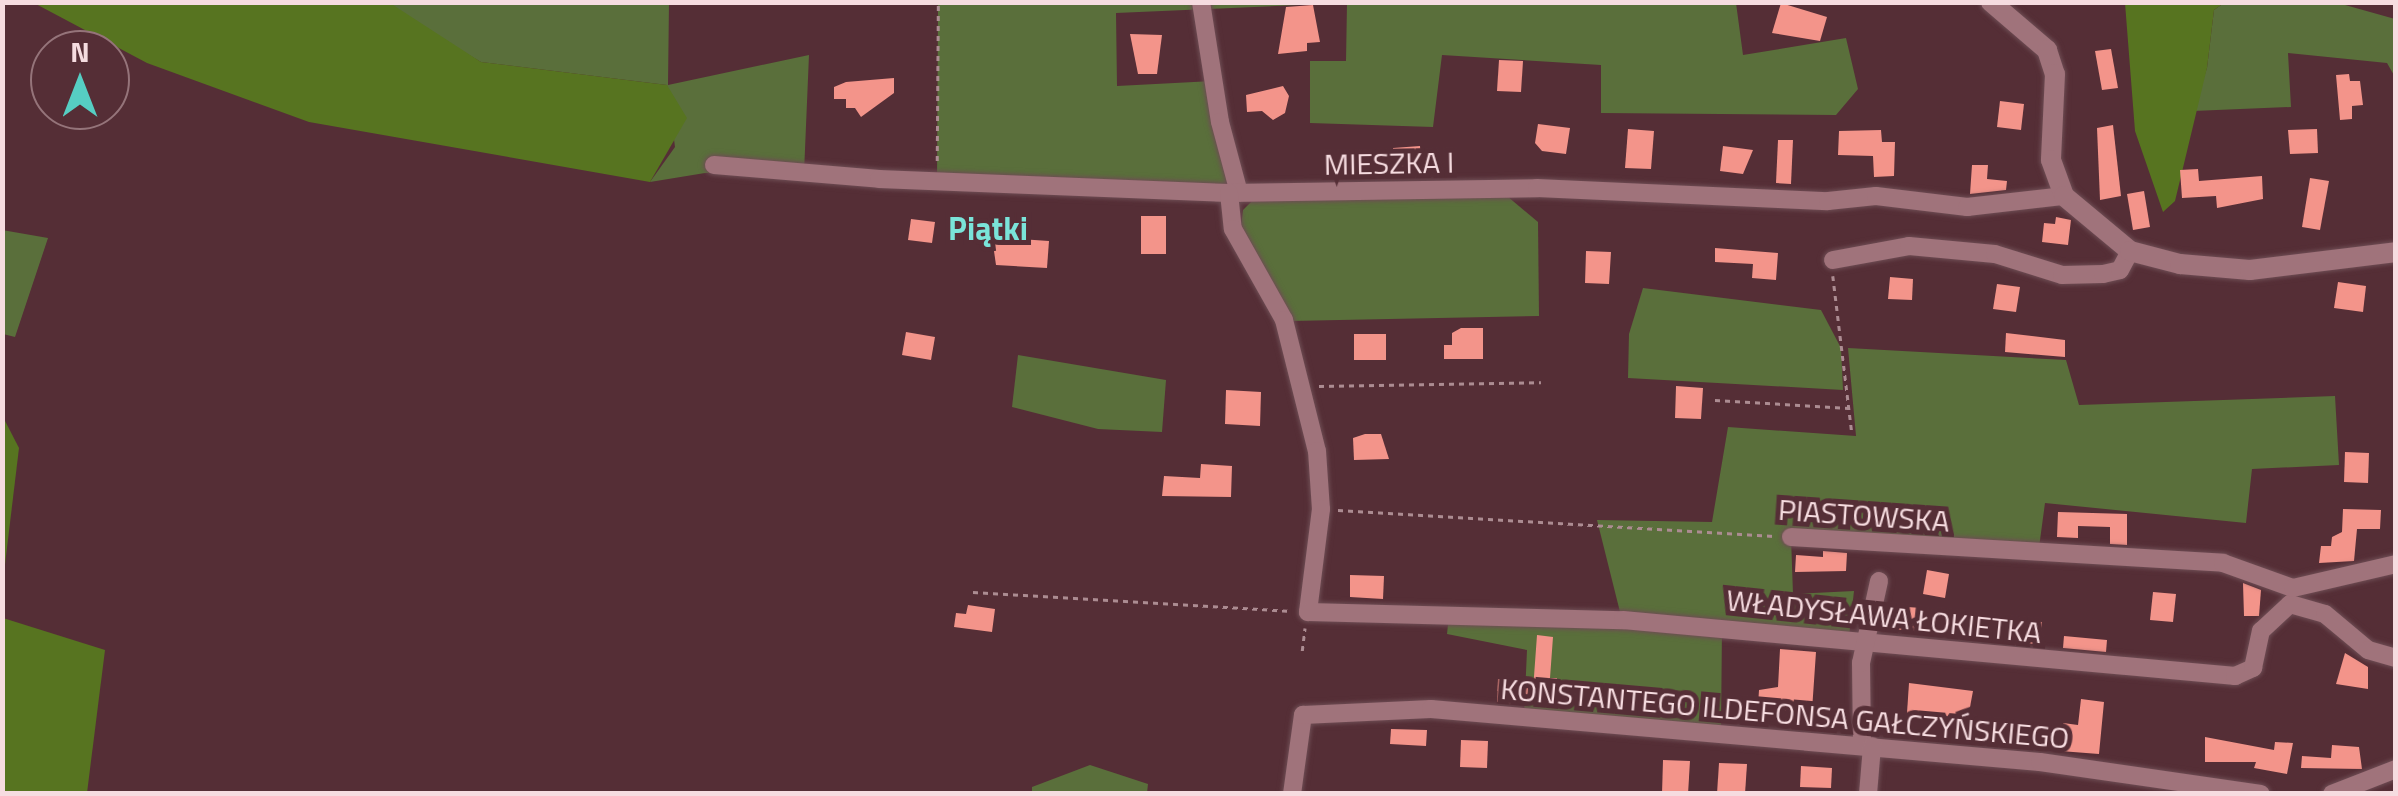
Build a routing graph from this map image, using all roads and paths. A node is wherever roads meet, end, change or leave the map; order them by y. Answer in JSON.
{"nodes":[{"id":1,"x":938,"y":2,"type":"edge"},
{"id":2,"x":1202,"y":2,"type":"edge"},
{"id":3,"x":1992,"y":2,"type":"edge"},
{"id":4,"x":714,"y":165,"type":"dead end"},
{"id":5,"x":937,"y":182,"type":"junction"},
{"id":6,"x":1234,"y":193,"type":"junction"},
{"id":7,"x":2064,"y":196,"type":"junction"},
{"id":8,"x":2130,"y":251,"type":"junction"},
{"id":9,"x":2396,"y":252,"type":"edge"},
{"id":10,"x":1833,"y":260,"type":"joint"},
{"id":11,"x":1541,"y":382,"type":"dead end"},
{"id":12,"x":1302,"y":387,"type":"junction"},
{"id":13,"x":1715,"y":400,"type":"dead end"},
{"id":14,"x":1850,"y":408,"type":"junction"},
{"id":15,"x":1852,"y":433,"type":"dead end"},
{"id":16,"x":1322,"y":509,"type":"junction"},
{"id":17,"x":1791,"y":537,"type":"joint"},
{"id":18,"x":2396,"y":564,"type":"edge"},
{"id":19,"x":1879,"y":581,"type":"dead end"},
{"id":20,"x":973,"y":592,"type":"dead end"},
{"id":21,"x":2292,"y":596,"type":"junction"},
{"id":22,"x":1308,"y":612,"type":"junction"},
{"id":23,"x":1866,"y":642,"type":"junction"},
{"id":24,"x":1302,"y":652,"type":"dead end"},
{"id":25,"x":2396,"y":658,"type":"edge"},
{"id":26,"x":1867,"y":745,"type":"junction"},
{"id":27,"x":2396,"y":769,"type":"edge"},
{"id":28,"x":2224,"y":789,"type":"edge"},
{"id":29,"x":1292,"y":794,"type":"edge"},
{"id":30,"x":1868,"y":794,"type":"edge"},
{"id":31,"x":2260,"y":794,"type":"edge"},
{"id":32,"x":2332,"y":794,"type":"edge"}],
"edges":[{"from":1,"to":5,"type":"path"},
{"from":2,"to":6,"type":"street"},
{"from":3,"to":7,"type":"street"},
{"from":4,"to":5,"type":"street","name":"MIESZKA I"},
{"from":5,"to":6,"type":"street","name":"MIESZKA I"},
{"from":6,"to":7,"type":"street","name":"MIESZKA I"},
{"from":6,"to":12,"type":"street"},
{"from":7,"to":8,"type":"street"},
{"from":8,"to":9,"type":"street"},
{"from":8,"to":10,"type":"street"},
{"from":10,"to":14,"type":"path"},
{"from":11,"to":12,"type":"path"},
{"from":12,"to":16,"type":"street"},
{"from":13,"to":14,"type":"path"},
{"from":14,"to":15,"type":"path"},
{"from":16,"to":17,"type":"path","name":"PIASTOWSKA"},
{"from":16,"to":22,"type":"street"},
{"from":17,"to":21,"type":"street","name":"PIASTOWSKA"},
{"from":18,"to":21,"type":"street"},
{"from":19,"to":23,"type":"street"},
{"from":20,"to":22,"type":"path"},
{"from":21,"to":23,"type":"street","name":"WŁADYSŁAWA ŁOKIETKA"},
{"from":21,"to":25,"type":"street"},
{"from":22,"to":23,"type":"street","name":"WŁADYSŁAWA ŁOKIETKA"},
{"from":22,"to":24,"type":"path"},
{"from":23,"to":26,"type":"street"},
{"from":26,"to":28,"type":"street","name":"KONSTANTEGO ILDEFONSA GAŁCZYŃSKIEGO"},
{"from":26,"to":29,"type":"street","name":"KONSTANTEGO ILDEFONSA GAŁCZYŃSKIEGO"},
{"from":26,"to":30,"type":"street"},
{"from":27,"to":32,"type":"street"},
{"from":28,"to":31,"type":"street","name":"KONSTANTEGO ILDEFONSA GAŁCZYŃSKIEGO"}]}
